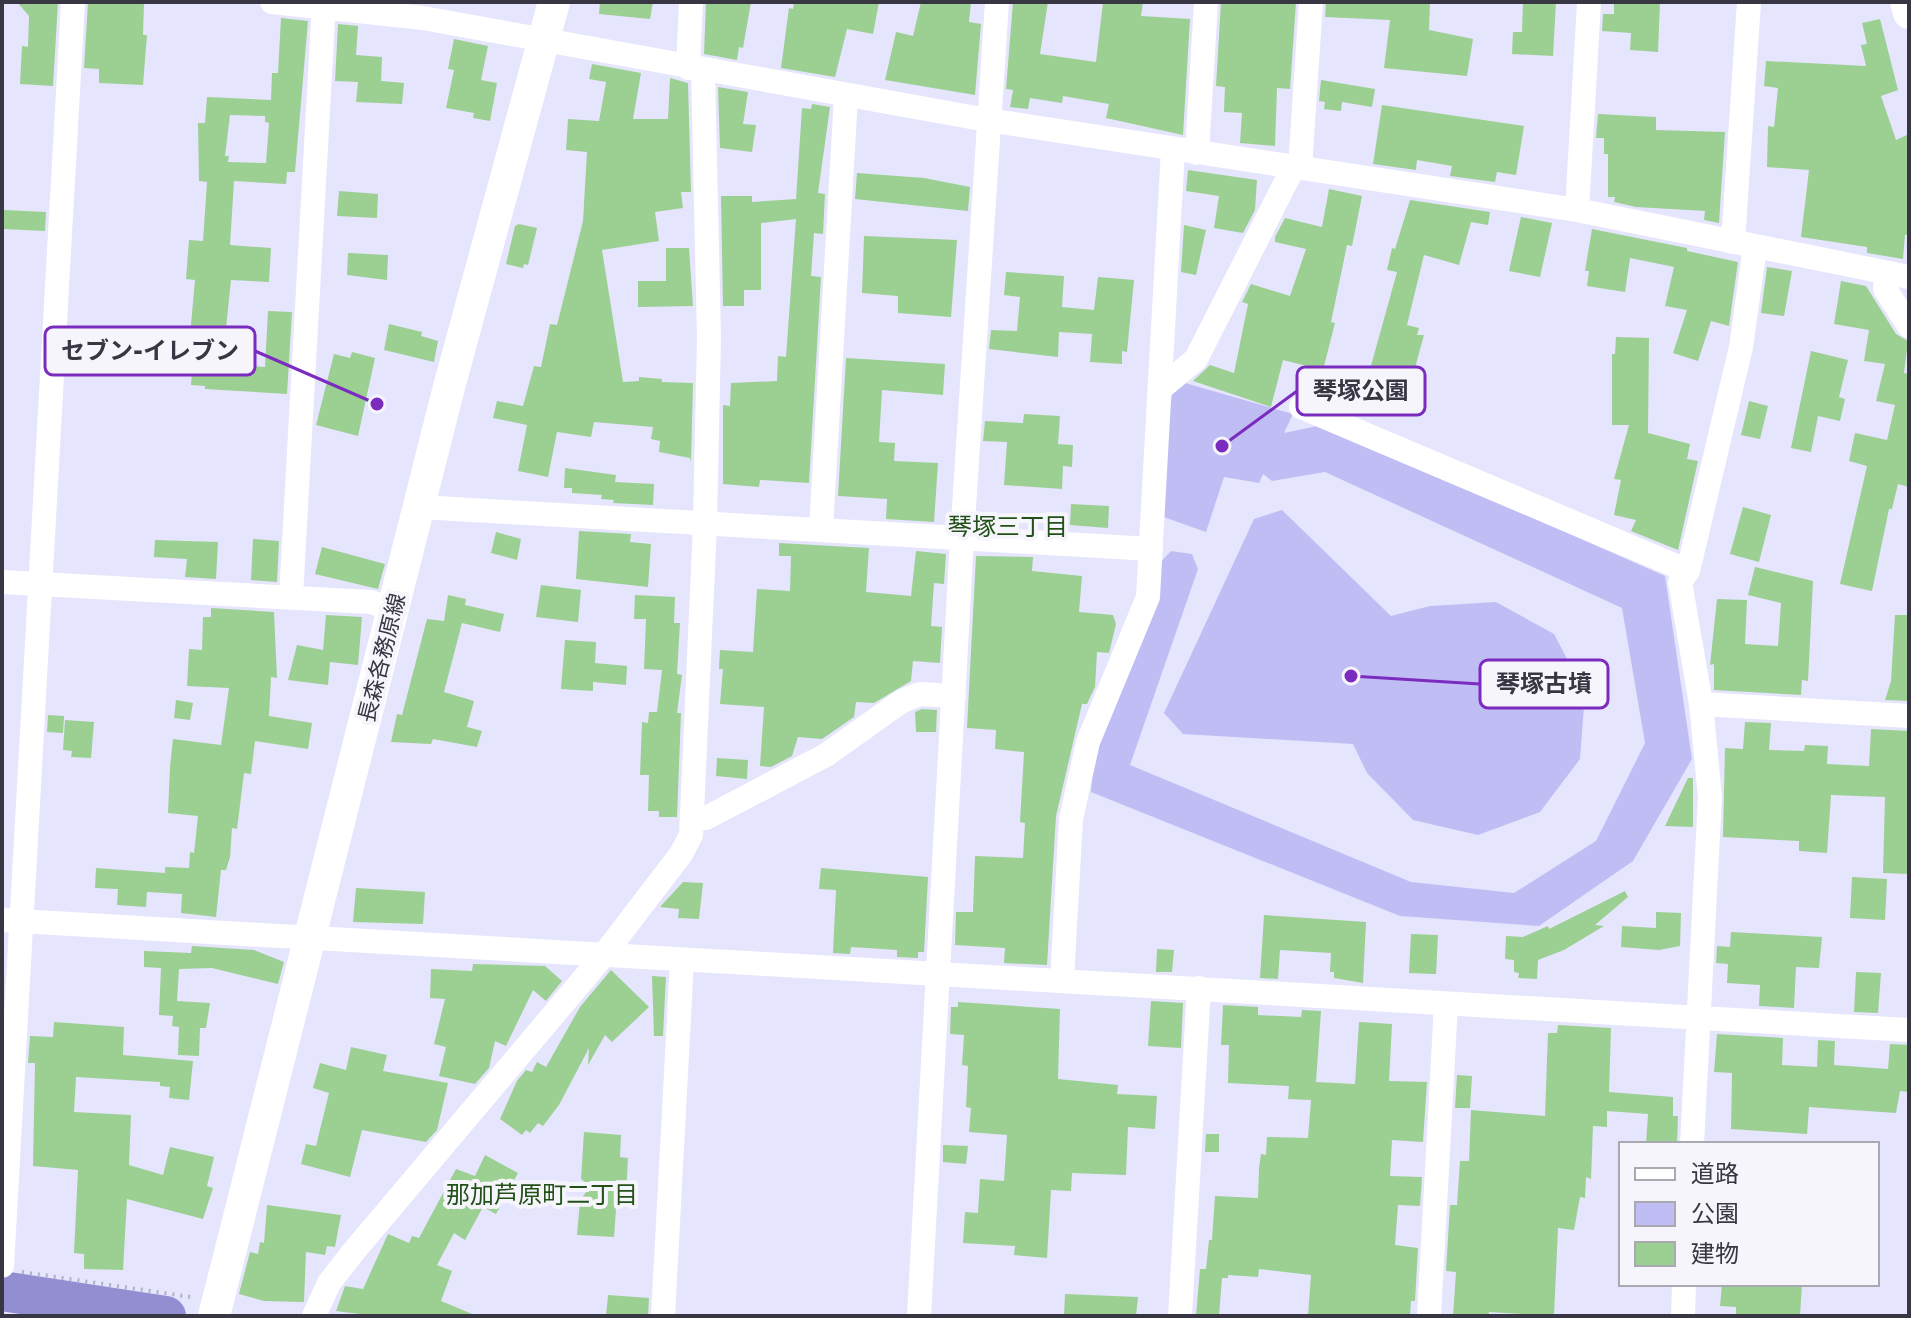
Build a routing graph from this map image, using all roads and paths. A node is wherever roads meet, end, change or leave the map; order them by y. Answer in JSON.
{"nodes":[{"id":1,"x":73,"y":2,"type":"edge"},
{"id":2,"x":272,"y":2,"type":"edge"},
{"id":3,"x":554,"y":2,"type":"edge"},
{"id":4,"x":691,"y":2,"type":"edge"},
{"id":5,"x":997,"y":2,"type":"edge"},
{"id":6,"x":1206,"y":2,"type":"edge"},
{"id":7,"x":1311,"y":2,"type":"edge"},
{"id":8,"x":1589,"y":2,"type":"edge"},
{"id":9,"x":1749,"y":2,"type":"edge"},
{"id":10,"x":1906,"y":2,"type":"edge"},
{"id":11,"x":324,"y":3,"type":"edge"},
{"id":12,"x":425,"y":10,"type":"edge"},
{"id":13,"x":1909,"y":13,"type":"edge"},
{"id":14,"x":543,"y":41,"type":"junction"},
{"id":15,"x":695,"y":70,"type":"junction"},
{"id":16,"x":846,"y":96,"type":"junction"},
{"id":17,"x":987,"y":120,"type":"junction"},
{"id":18,"x":1185,"y":151,"type":"junction"},
{"id":19,"x":1297,"y":167,"type":"junction"},
{"id":20,"x":1577,"y":210,"type":"junction"},
{"id":21,"x":1744,"y":244,"type":"junction"},
{"id":22,"x":1897,"y":275,"type":"edge"},
{"id":23,"x":1909,"y":326,"type":"edge"},
{"id":24,"x":1160,"y":389,"type":"junction"},
{"id":25,"x":1301,"y":407,"type":"dead end"},
{"id":26,"x":420,"y":507,"type":"junction"},
{"id":27,"x":705,"y":524,"type":"junction"},
{"id":28,"x":821,"y":530,"type":"junction"},
{"id":29,"x":962,"y":538,"type":"junction"},
{"id":30,"x":1151,"y":549,"type":"junction"},
{"id":31,"x":1688,"y":571,"type":"junction"},
{"id":32,"x":2,"y":582,"type":"edge"},
{"id":33,"x":39,"y":584,"type":"junction"},
{"id":34,"x":291,"y":596,"type":"junction"},
{"id":35,"x":394,"y":610,"type":"junction"},
{"id":36,"x":954,"y":696,"type":"junction"},
{"id":37,"x":1701,"y":704,"type":"junction"},
{"id":38,"x":1909,"y":716,"type":"edge"},
{"id":39,"x":692,"y":819,"type":"junction"},
{"id":40,"x":12,"y":921,"type":"edge"},
{"id":41,"x":309,"y":940,"type":"junction"},
{"id":42,"x":603,"y":956,"type":"junction"},
{"id":43,"x":682,"y":961,"type":"junction"},
{"id":44,"x":938,"y":975,"type":"junction"},
{"id":45,"x":1062,"y":979,"type":"junction"},
{"id":46,"x":1199,"y":988,"type":"junction"},
{"id":47,"x":1446,"y":1004,"type":"junction"},
{"id":48,"x":1698,"y":1017,"type":"junction"},
{"id":49,"x":1909,"y":1030,"type":"edge"},
{"id":50,"x":1692,"y":1142,"type":"edge"},
{"id":51,"x":10,"y":1268,"type":"edge"},
{"id":52,"x":1684,"y":1286,"type":"edge"},
{"id":53,"x":215,"y":1309,"type":"edge"},
{"id":54,"x":314,"y":1316,"type":"edge"},
{"id":55,"x":663,"y":1316,"type":"edge"},
{"id":56,"x":919,"y":1316,"type":"edge"},
{"id":57,"x":1180,"y":1316,"type":"edge"},
{"id":58,"x":1429,"y":1316,"type":"edge"},
{"id":59,"x":1683,"y":1316,"type":"edge"}],
"edges":[{"from":1,"to":33,"type":"street"},
{"from":2,"to":11,"type":"street"},
{"from":3,"to":14,"type":"main road","name":"長森各務原線"},
{"from":4,"to":15,"type":"street"},
{"from":5,"to":17,"type":"street"},
{"from":6,"to":18,"type":"street"},
{"from":7,"to":19,"type":"street"},
{"from":8,"to":20,"type":"street"},
{"from":9,"to":21,"type":"street"},
{"from":10,"to":13,"type":"main road"},
{"from":11,"to":12,"type":"street"},
{"from":11,"to":34,"type":"street"},
{"from":12,"to":14,"type":"street"},
{"from":14,"to":15,"type":"street"},
{"from":14,"to":26,"type":"main road","name":"長森各務原線"},
{"from":15,"to":16,"type":"street"},
{"from":15,"to":27,"type":"street"},
{"from":16,"to":17,"type":"street"},
{"from":16,"to":28,"type":"street"},
{"from":17,"to":18,"type":"street"},
{"from":17,"to":29,"type":"street"},
{"from":18,"to":19,"type":"street"},
{"from":18,"to":24,"type":"street"},
{"from":19,"to":20,"type":"street"},
{"from":19,"to":24,"type":"street"},
{"from":20,"to":21,"type":"street"},
{"from":21,"to":22,"type":"street"},
{"from":21,"to":31,"type":"street"},
{"from":22,"to":23,"type":"street"},
{"from":24,"to":30,"type":"street"},
{"from":25,"to":31,"type":"street"},
{"from":26,"to":27,"type":"street"},
{"from":26,"to":35,"type":"main road","name":"長森各務原線"},
{"from":27,"to":28,"type":"street"},
{"from":27,"to":39,"type":"street"},
{"from":28,"to":29,"type":"street"},
{"from":29,"to":30,"type":"street"},
{"from":29,"to":36,"type":"street"},
{"from":30,"to":45,"type":"street"},
{"from":31,"to":37,"type":"street"},
{"from":32,"to":33,"type":"street"},
{"from":33,"to":34,"type":"street"},
{"from":33,"to":40,"type":"street"},
{"from":34,"to":35,"type":"street"},
{"from":35,"to":41,"type":"main road","name":"長森各務原線"},
{"from":36,"to":39,"type":"street"},
{"from":36,"to":44,"type":"street"},
{"from":37,"to":38,"type":"street"},
{"from":37,"to":48,"type":"street"},
{"from":39,"to":42,"type":"street"},
{"from":40,"to":41,"type":"street"},
{"from":40,"to":51,"type":"street"},
{"from":41,"to":42,"type":"street"},
{"from":41,"to":53,"type":"main road","name":"長森各務原線"},
{"from":42,"to":43,"type":"street"},
{"from":42,"to":54,"type":"street"},
{"from":43,"to":44,"type":"street"},
{"from":43,"to":55,"type":"street"},
{"from":44,"to":45,"type":"street"},
{"from":44,"to":56,"type":"street"},
{"from":45,"to":46,"type":"street"},
{"from":46,"to":47,"type":"street"},
{"from":46,"to":57,"type":"street"},
{"from":47,"to":48,"type":"street"},
{"from":47,"to":58,"type":"street"},
{"from":48,"to":49,"type":"street"},
{"from":48,"to":50,"type":"street"},
{"from":51,"to":53,"type":"path"},
{"from":52,"to":59,"type":"street"}]}
